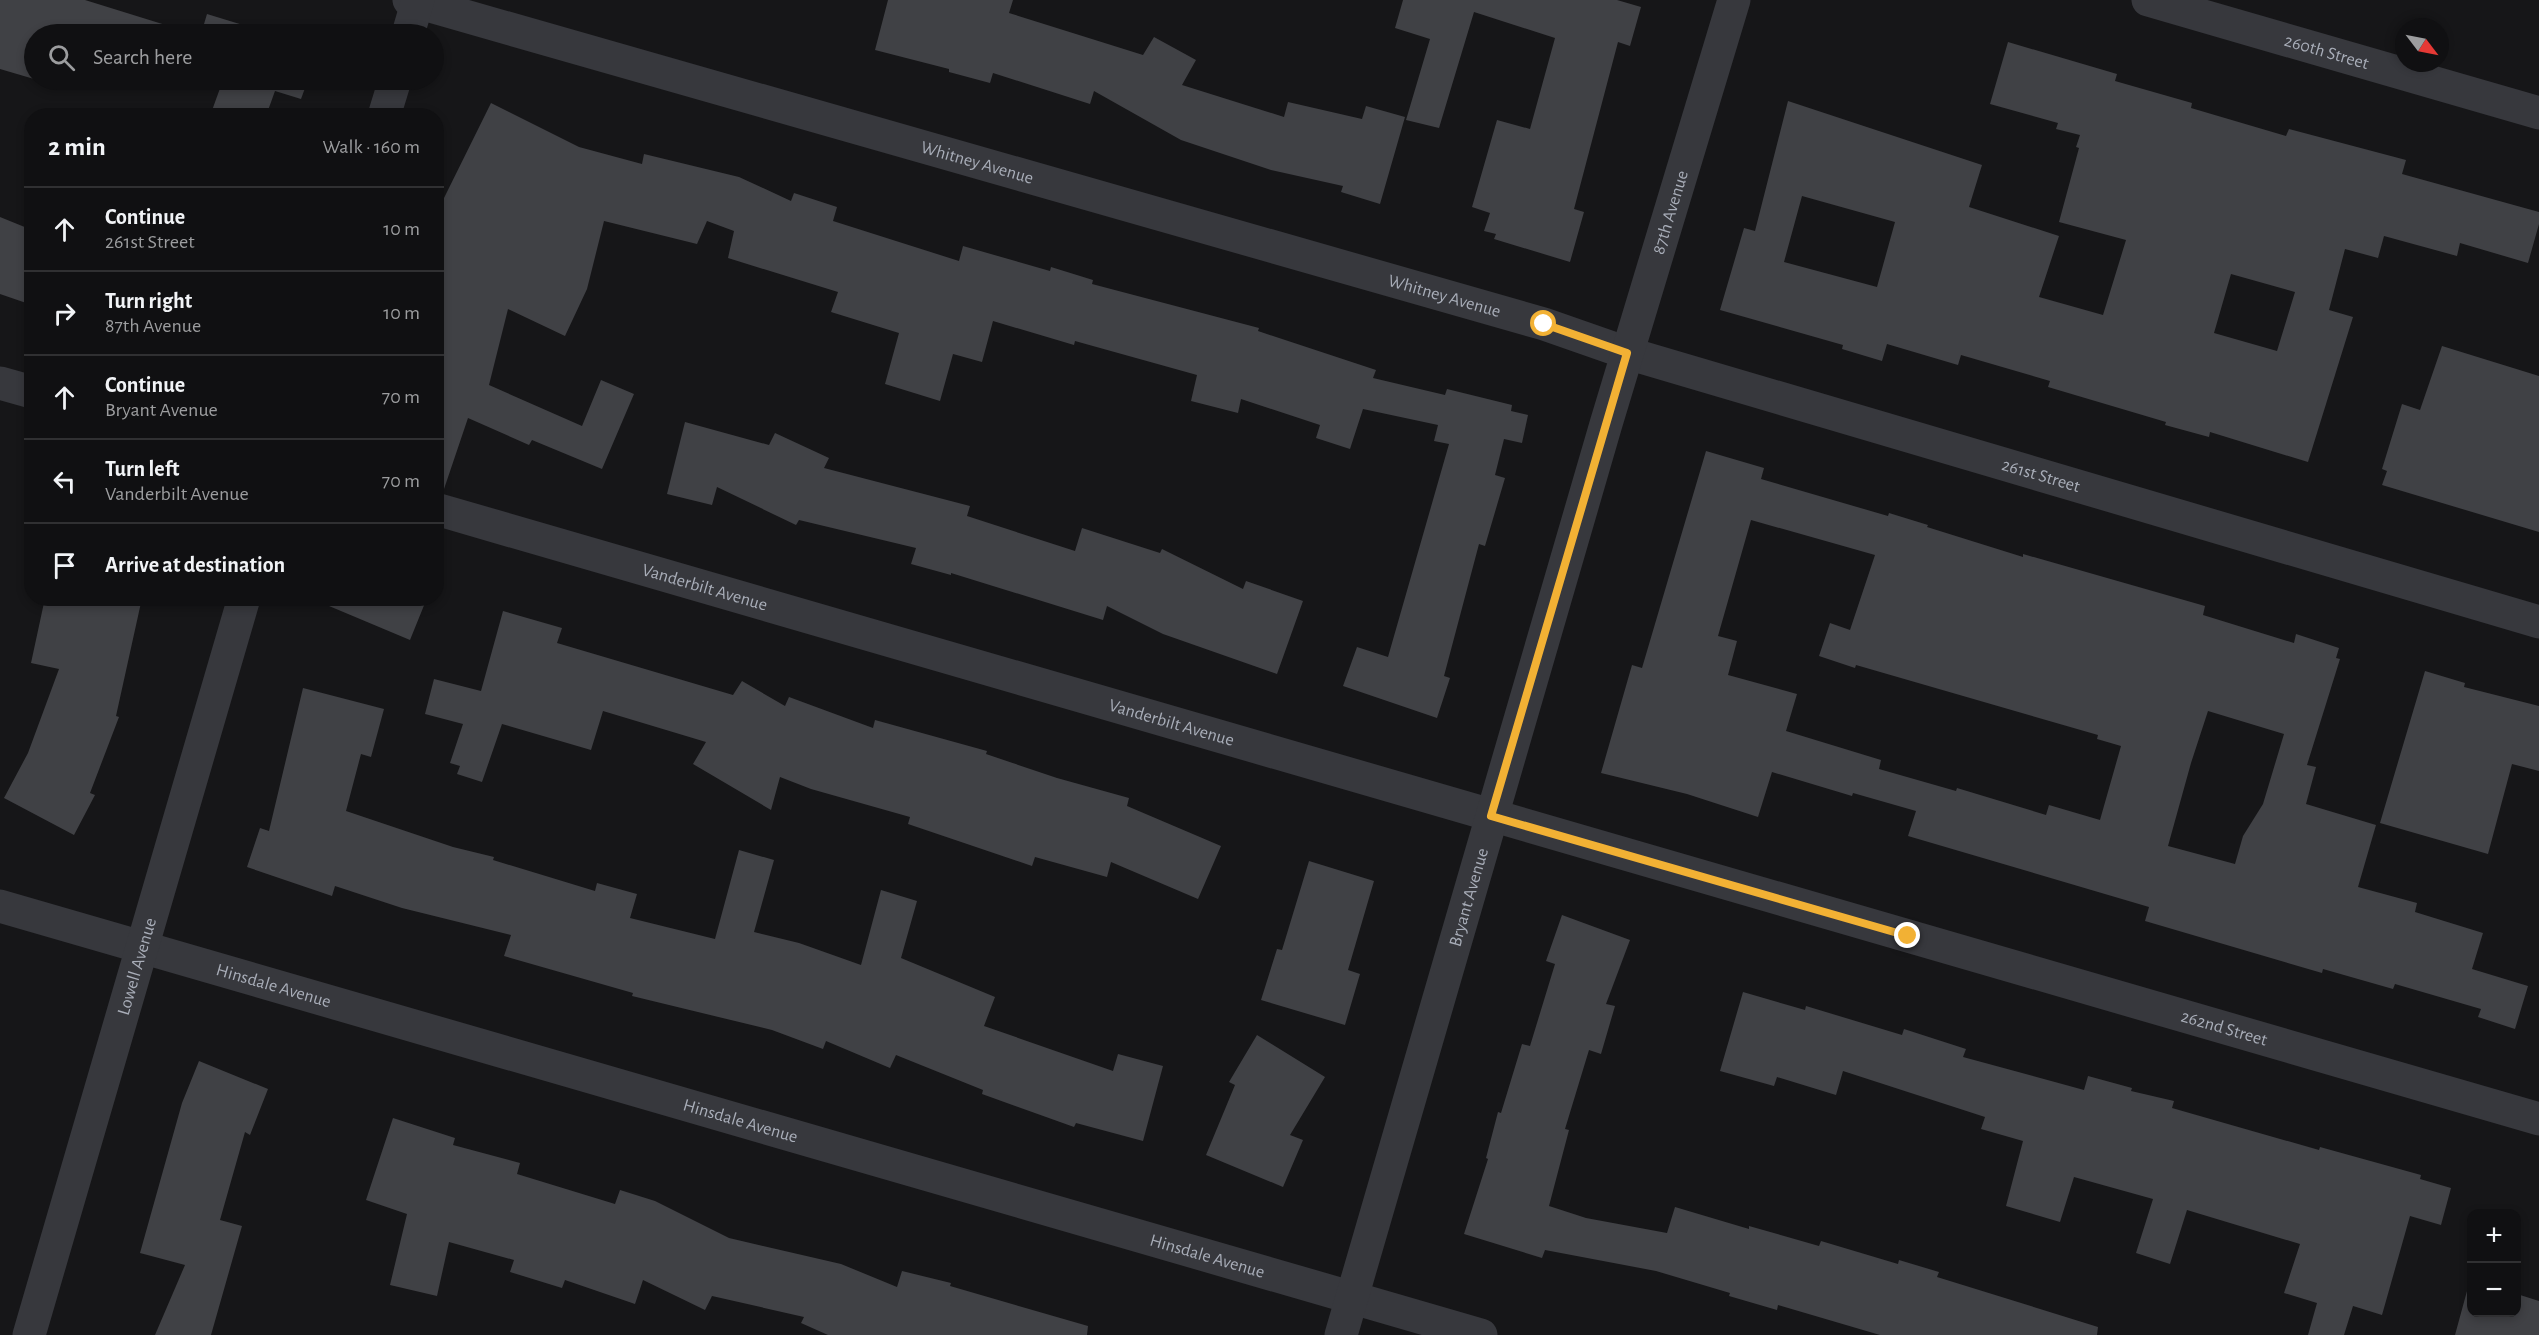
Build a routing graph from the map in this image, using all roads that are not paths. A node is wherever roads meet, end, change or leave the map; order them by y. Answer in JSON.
{"nodes":[{"id":1,"x":1734,"y":0,"type":"edge"},
{"id":2,"x":2148,"y":0,"type":"edge"},
{"id":3,"x":415,"y":1,"type":"edge"},
{"id":4,"x":410,"y":24,"type":"edge"},
{"id":5,"x":392,"y":90,"type":"edge"},
{"id":6,"x":386,"y":108,"type":"edge"},
{"id":7,"x":2539,"y":113,"type":"edge"},
{"id":8,"x":1544,"y":324,"type":"joint"},
{"id":9,"x":1627,"y":353,"type":"junction"},
{"id":10,"x":0,"y":383,"type":"edge"},
{"id":11,"x":24,"y":390,"type":"edge"},
{"id":12,"x":1606,"y":424,"type":"joint"},
{"id":13,"x":444,"y":511,"type":"edge"},
{"id":14,"x":242,"y":606,"type":"edge"},
{"id":15,"x":2539,"y":622,"type":"edge"},
{"id":16,"x":1491,"y":816,"type":"junction"},
{"id":17,"x":0,"y":906,"type":"edge"},
{"id":18,"x":1908,"y":936,"type":"joint"},
{"id":19,"x":142,"y":946,"type":"junction"},
{"id":20,"x":2539,"y":1119,"type":"edge"},
{"id":21,"x":1352,"y":1297,"type":"junction"},
{"id":22,"x":29,"y":1335,"type":"edge"},
{"id":23,"x":1341,"y":1335,"type":"edge"},
{"id":24,"x":1481,"y":1335,"type":"edge"}],
"edges":[{"from":1,"to":9,"type":"street","name":"87th Avenue"},
{"from":2,"to":7,"type":"street","name":"260th Street"},
{"from":3,"to":4,"type":"street"},
{"from":3,"to":8,"type":"street","name":"Whitney Avenue"},
{"from":5,"to":6,"type":"street"},
{"from":8,"to":9,"type":"street","name":"261st Street"},
{"from":9,"to":12,"type":"street","name":"87th Avenue"},
{"from":9,"to":15,"type":"street","name":"261st Street"},
{"from":10,"to":11,"type":"street"},
{"from":12,"to":16,"type":"street","name":"Bryant Avenue"},
{"from":13,"to":16,"type":"street","name":"Vanderbilt Avenue"},
{"from":14,"to":19,"type":"street","name":"Lowell Avenue"},
{"from":16,"to":18,"type":"street","name":"Vanderbilt Avenue"},
{"from":16,"to":21,"type":"street","name":"Bryant Avenue"},
{"from":17,"to":19,"type":"street","name":"Hinsdale Avenue"},
{"from":18,"to":20,"type":"street","name":"262nd Street"},
{"from":19,"to":21,"type":"street","name":"Hinsdale Avenue"},
{"from":19,"to":22,"type":"street","name":"Lowell Avenue"},
{"from":21,"to":23,"type":"street","name":"Bryant Avenue"},
{"from":21,"to":24,"type":"street","name":"Hinsdale Avenue"}]}
